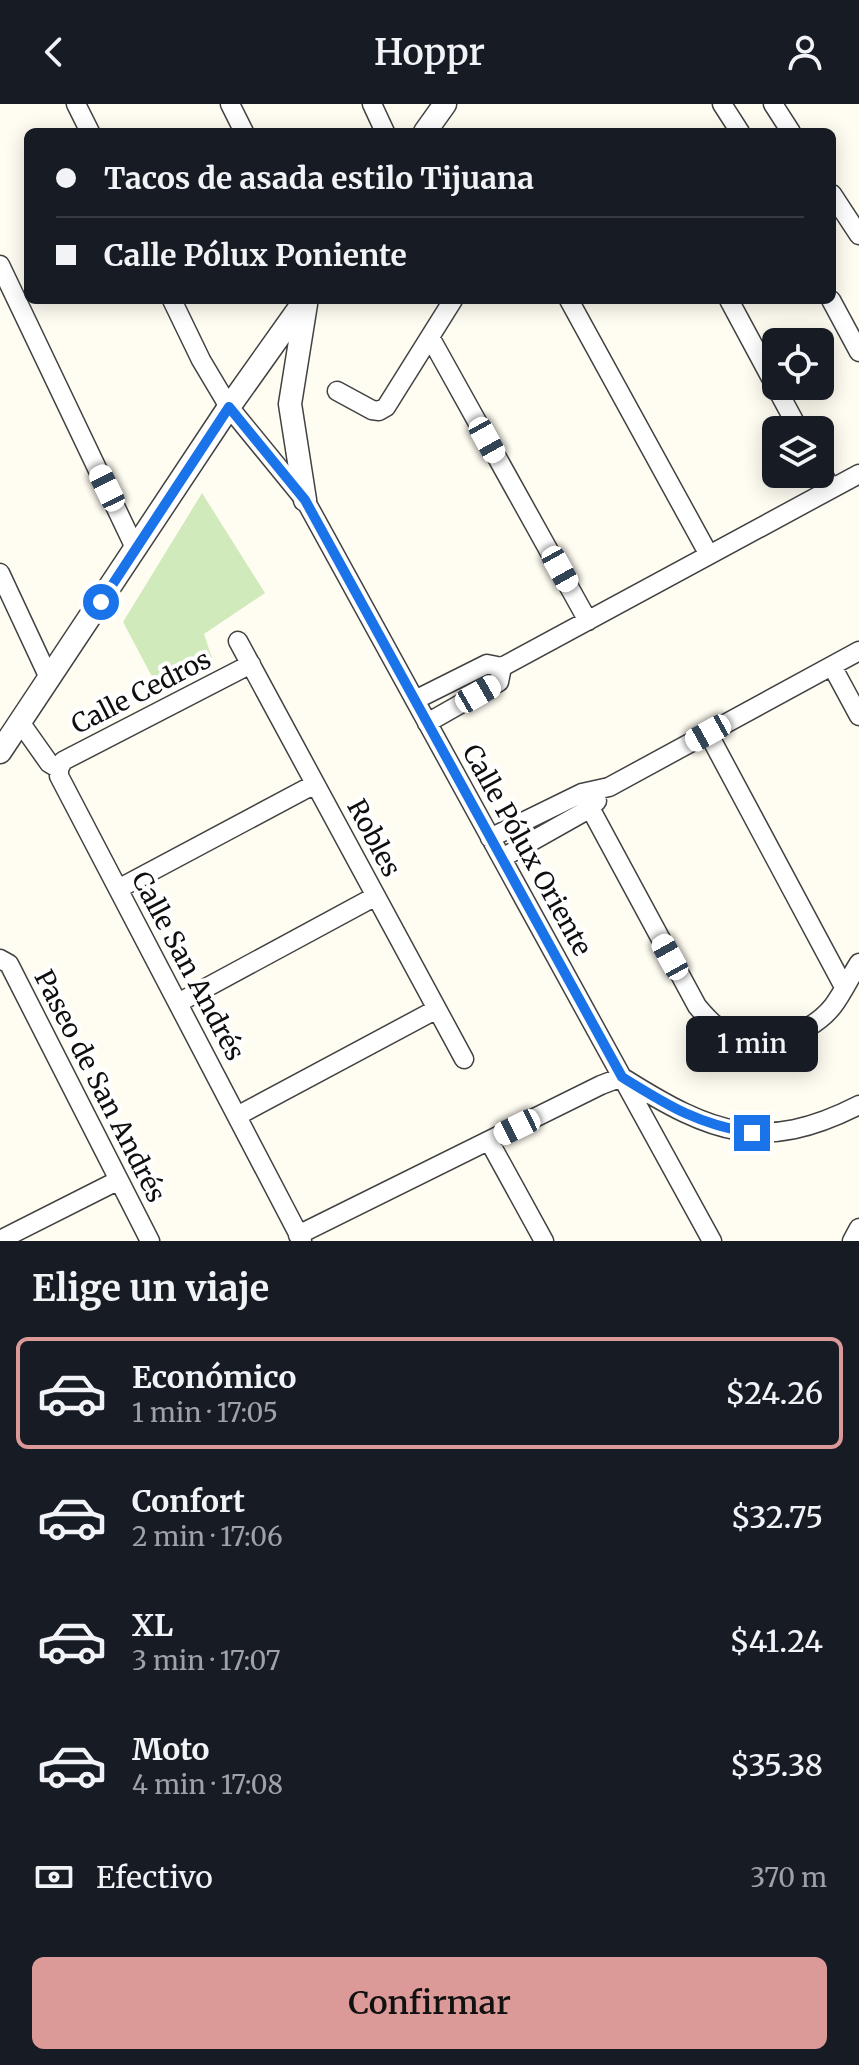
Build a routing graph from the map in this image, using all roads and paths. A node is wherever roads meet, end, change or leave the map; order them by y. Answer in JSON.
{"nodes":[{"id":1,"x":76,"y":104,"type":"edge"},
{"id":2,"x":230,"y":104,"type":"edge"},
{"id":3,"x":372,"y":104,"type":"edge"},
{"id":4,"x":445,"y":104,"type":"edge"},
{"id":5,"x":722,"y":104,"type":"edge"},
{"id":6,"x":773,"y":104,"type":"edge"},
{"id":7,"x":88,"y":128,"type":"edge"},
{"id":8,"x":242,"y":128,"type":"edge"},
{"id":9,"x":383,"y":128,"type":"edge"},
{"id":10,"x":428,"y":128,"type":"edge"},
{"id":11,"x":737,"y":128,"type":"edge"},
{"id":12,"x":788,"y":128,"type":"edge"},
{"id":13,"x":836,"y":200,"type":"edge"},
{"id":14,"x":859,"y":235,"type":"edge"},
{"id":15,"x":0,"y":265,"type":"edge"},
{"id":16,"x":174,"y":304,"type":"edge"},
{"id":17,"x":303,"y":304,"type":"edge"},
{"id":18,"x":305,"y":304,"type":"edge"},
{"id":19,"x":451,"y":304,"type":"edge"},
{"id":20,"x":571,"y":304,"type":"edge"},
{"id":21,"x":731,"y":304,"type":"edge"},
{"id":22,"x":833,"y":304,"type":"edge"},
{"id":23,"x":430,"y":337,"type":"junction"},
{"id":24,"x":859,"y":352,"type":"edge"},
{"id":25,"x":337,"y":391,"type":"dead end"},
{"id":26,"x":229,"y":407,"type":"junction"},
{"id":27,"x":791,"y":416,"type":"edge"},
{"id":28,"x":859,"y":474,"type":"edge"},
{"id":29,"x":831,"y":489,"type":"joint"},
{"id":30,"x":305,"y":500,"type":"junction"},
{"id":31,"x":136,"y":550,"type":"junction"},
{"id":32,"x":709,"y":555,"type":"junction"},
{"id":33,"x":0,"y":573,"type":"edge"},
{"id":34,"x":588,"y":621,"type":"junction"},
{"id":35,"x":238,"y":641,"type":"dead end"},
{"id":36,"x":859,"y":651,"type":"edge"},
{"id":37,"x":251,"y":664,"type":"junction"},
{"id":38,"x":832,"y":666,"type":"junction"},
{"id":39,"x":502,"y":667,"type":"junction"},
{"id":40,"x":49,"y":678,"type":"junction"},
{"id":41,"x":415,"y":700,"type":"junction"},
{"id":42,"x":24,"y":716,"type":"junction"},
{"id":43,"x":859,"y":716,"type":"edge"},
{"id":44,"x":427,"y":723,"type":"junction"},
{"id":45,"x":708,"y":733,"type":"junction"},
{"id":46,"x":0,"y":752,"type":"edge"},
{"id":47,"x":61,"y":765,"type":"junction"},
{"id":48,"x":315,"y":784,"type":"junction"},
{"id":49,"x":585,"y":801,"type":"junction"},
{"id":50,"x":490,"y":838,"type":"junction"},
{"id":51,"x":502,"y":858,"type":"junction"},
{"id":52,"x":118,"y":889,"type":"junction"},
{"id":53,"x":376,"y":896,"type":"junction"},
{"id":54,"x":0,"y":959,"type":"edge"},
{"id":55,"x":859,"y":963,"type":"edge"},
{"id":56,"x":844,"y":987,"type":"junction"},
{"id":57,"x":178,"y":1003,"type":"junction"},
{"id":58,"x":437,"y":1009,"type":"junction"},
{"id":59,"x":464,"y":1059,"type":"dead end"},
{"id":60,"x":622,"y":1077,"type":"junction"},
{"id":61,"x":859,"y":1105,"type":"edge"},
{"id":62,"x":237,"y":1116,"type":"junction"},
{"id":63,"x":489,"y":1141,"type":"junction"},
{"id":64,"x":119,"y":1180,"type":"junction"},
{"id":65,"x":859,"y":1228,"type":"edge"},
{"id":66,"x":300,"y":1238,"type":"edge"},
{"id":67,"x":0,"y":1240,"type":"edge"},
{"id":68,"x":150,"y":1241,"type":"edge"},
{"id":69,"x":544,"y":1241,"type":"edge"},
{"id":70,"x":712,"y":1241,"type":"edge"},
{"id":71,"x":852,"y":1241,"type":"edge"}],
"edges":[{"from":1,"to":7,"type":"street"},
{"from":2,"to":8,"type":"street"},
{"from":3,"to":9,"type":"street"},
{"from":4,"to":10,"type":"street"},
{"from":5,"to":11,"type":"street"},
{"from":6,"to":12,"type":"street"},
{"from":13,"to":14,"type":"street"},
{"from":15,"to":31,"type":"street"},
{"from":16,"to":26,"type":"street","name":"Calle Pólux Oriente"},
{"from":17,"to":26,"type":"street"},
{"from":18,"to":30,"type":"street"},
{"from":19,"to":23,"type":"street"},
{"from":20,"to":32,"type":"street"},
{"from":21,"to":27,"type":"street"},
{"from":22,"to":24,"type":"street"},
{"from":23,"to":25,"type":"street"},
{"from":23,"to":34,"type":"street"},
{"from":26,"to":30,"type":"street","name":"Calle Pólux Oriente"},
{"from":26,"to":31,"type":"street"},
{"from":28,"to":29,"type":"street"},
{"from":29,"to":32,"type":"street"},
{"from":30,"to":41,"type":"street","name":"Calle Pólux Oriente"},
{"from":31,"to":40,"type":"street"},
{"from":32,"to":34,"type":"street"},
{"from":33,"to":40,"type":"street"},
{"from":34,"to":39,"type":"street"},
{"from":35,"to":37,"type":"street","name":"Robles"},
{"from":36,"to":38,"type":"street"},
{"from":37,"to":47,"type":"street","name":"Calle Cedros"},
{"from":37,"to":48,"type":"street","name":"Robles"},
{"from":38,"to":43,"type":"street"},
{"from":38,"to":45,"type":"street"},
{"from":39,"to":41,"type":"street"},
{"from":39,"to":44,"type":"street"},
{"from":40,"to":42,"type":"street"},
{"from":41,"to":44,"type":"street","name":"Calle Pólux Oriente"},
{"from":42,"to":46,"type":"street"},
{"from":42,"to":47,"type":"street","name":"Calle San Andrés"},
{"from":44,"to":50,"type":"street","name":"Calle Pólux Oriente"},
{"from":45,"to":49,"type":"street"},
{"from":45,"to":56,"type":"street"},
{"from":47,"to":52,"type":"street","name":"Calle San Andrés"},
{"from":48,"to":52,"type":"street"},
{"from":48,"to":53,"type":"street","name":"Robles"},
{"from":49,"to":50,"type":"street"},
{"from":49,"to":51,"type":"street"},
{"from":49,"to":56,"type":"street"},
{"from":50,"to":51,"type":"street","name":"Calle Pólux Oriente"},
{"from":51,"to":60,"type":"street","name":"Calle Pólux Oriente"},
{"from":52,"to":57,"type":"street","name":"Calle San Andrés"},
{"from":53,"to":57,"type":"street"},
{"from":53,"to":58,"type":"street","name":"Robles"},
{"from":54,"to":64,"type":"street","name":"Paseo de San Andrés"},
{"from":55,"to":56,"type":"street"},
{"from":57,"to":62,"type":"street","name":"Calle San Andrés"},
{"from":58,"to":59,"type":"street","name":"Robles"},
{"from":58,"to":62,"type":"street"},
{"from":60,"to":61,"type":"street"},
{"from":60,"to":63,"type":"street"},
{"from":60,"to":70,"type":"street","name":"Calle Pólux Oriente"},
{"from":62,"to":66,"type":"street","name":"Calle San Andrés"},
{"from":63,"to":66,"type":"street"},
{"from":63,"to":69,"type":"street"},
{"from":64,"to":67,"type":"street"},
{"from":64,"to":68,"type":"street","name":"Paseo de San Andrés"},
{"from":65,"to":71,"type":"street"}]}
